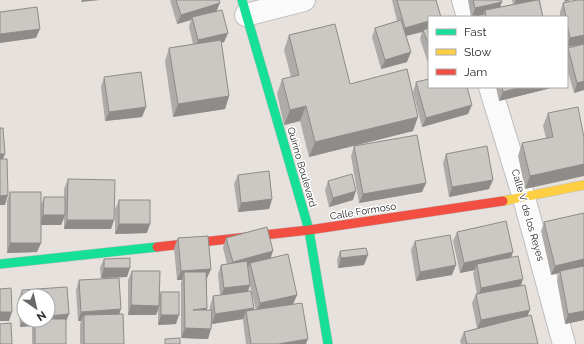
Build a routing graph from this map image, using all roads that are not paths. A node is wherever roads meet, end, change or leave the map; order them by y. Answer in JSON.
{"nodes":[{"id":1,"x":304,"y":0,"type":"edge"},
{"id":2,"x":463,"y":0,"type":"edge"},
{"id":3,"x":244,"y":8,"type":"edge"},
{"id":4,"x":468,"y":16,"type":"edge"},
{"id":5,"x":490,"y":88,"type":"edge"},
{"id":6,"x":584,"y":185,"type":"edge"},
{"id":7,"x":524,"y":198,"type":"junction"},
{"id":8,"x":309,"y":230,"type":"junction"},
{"id":9,"x":0,"y":264,"type":"edge"},
{"id":10,"x":328,"y":344,"type":"edge"},
{"id":11,"x":564,"y":344,"type":"edge"}],
"edges":[{"from":1,"to":3,"type":"street"},
{"from":2,"to":4,"type":"street"},
{"from":3,"to":8,"type":"street","name":"Quirino Boulevard"},
{"from":5,"to":7,"type":"street","name":"Calle V. de los Reyes"},
{"from":6,"to":7,"type":"street","name":"Calle Formoso"},
{"from":7,"to":8,"type":"street","name":"Calle Formoso"},
{"from":7,"to":11,"type":"street","name":"Calle V. de los Reyes"},
{"from":8,"to":9,"type":"street","name":"Calle Formoso"},
{"from":8,"to":10,"type":"street","name":"Quirino Boulevard"}]}
